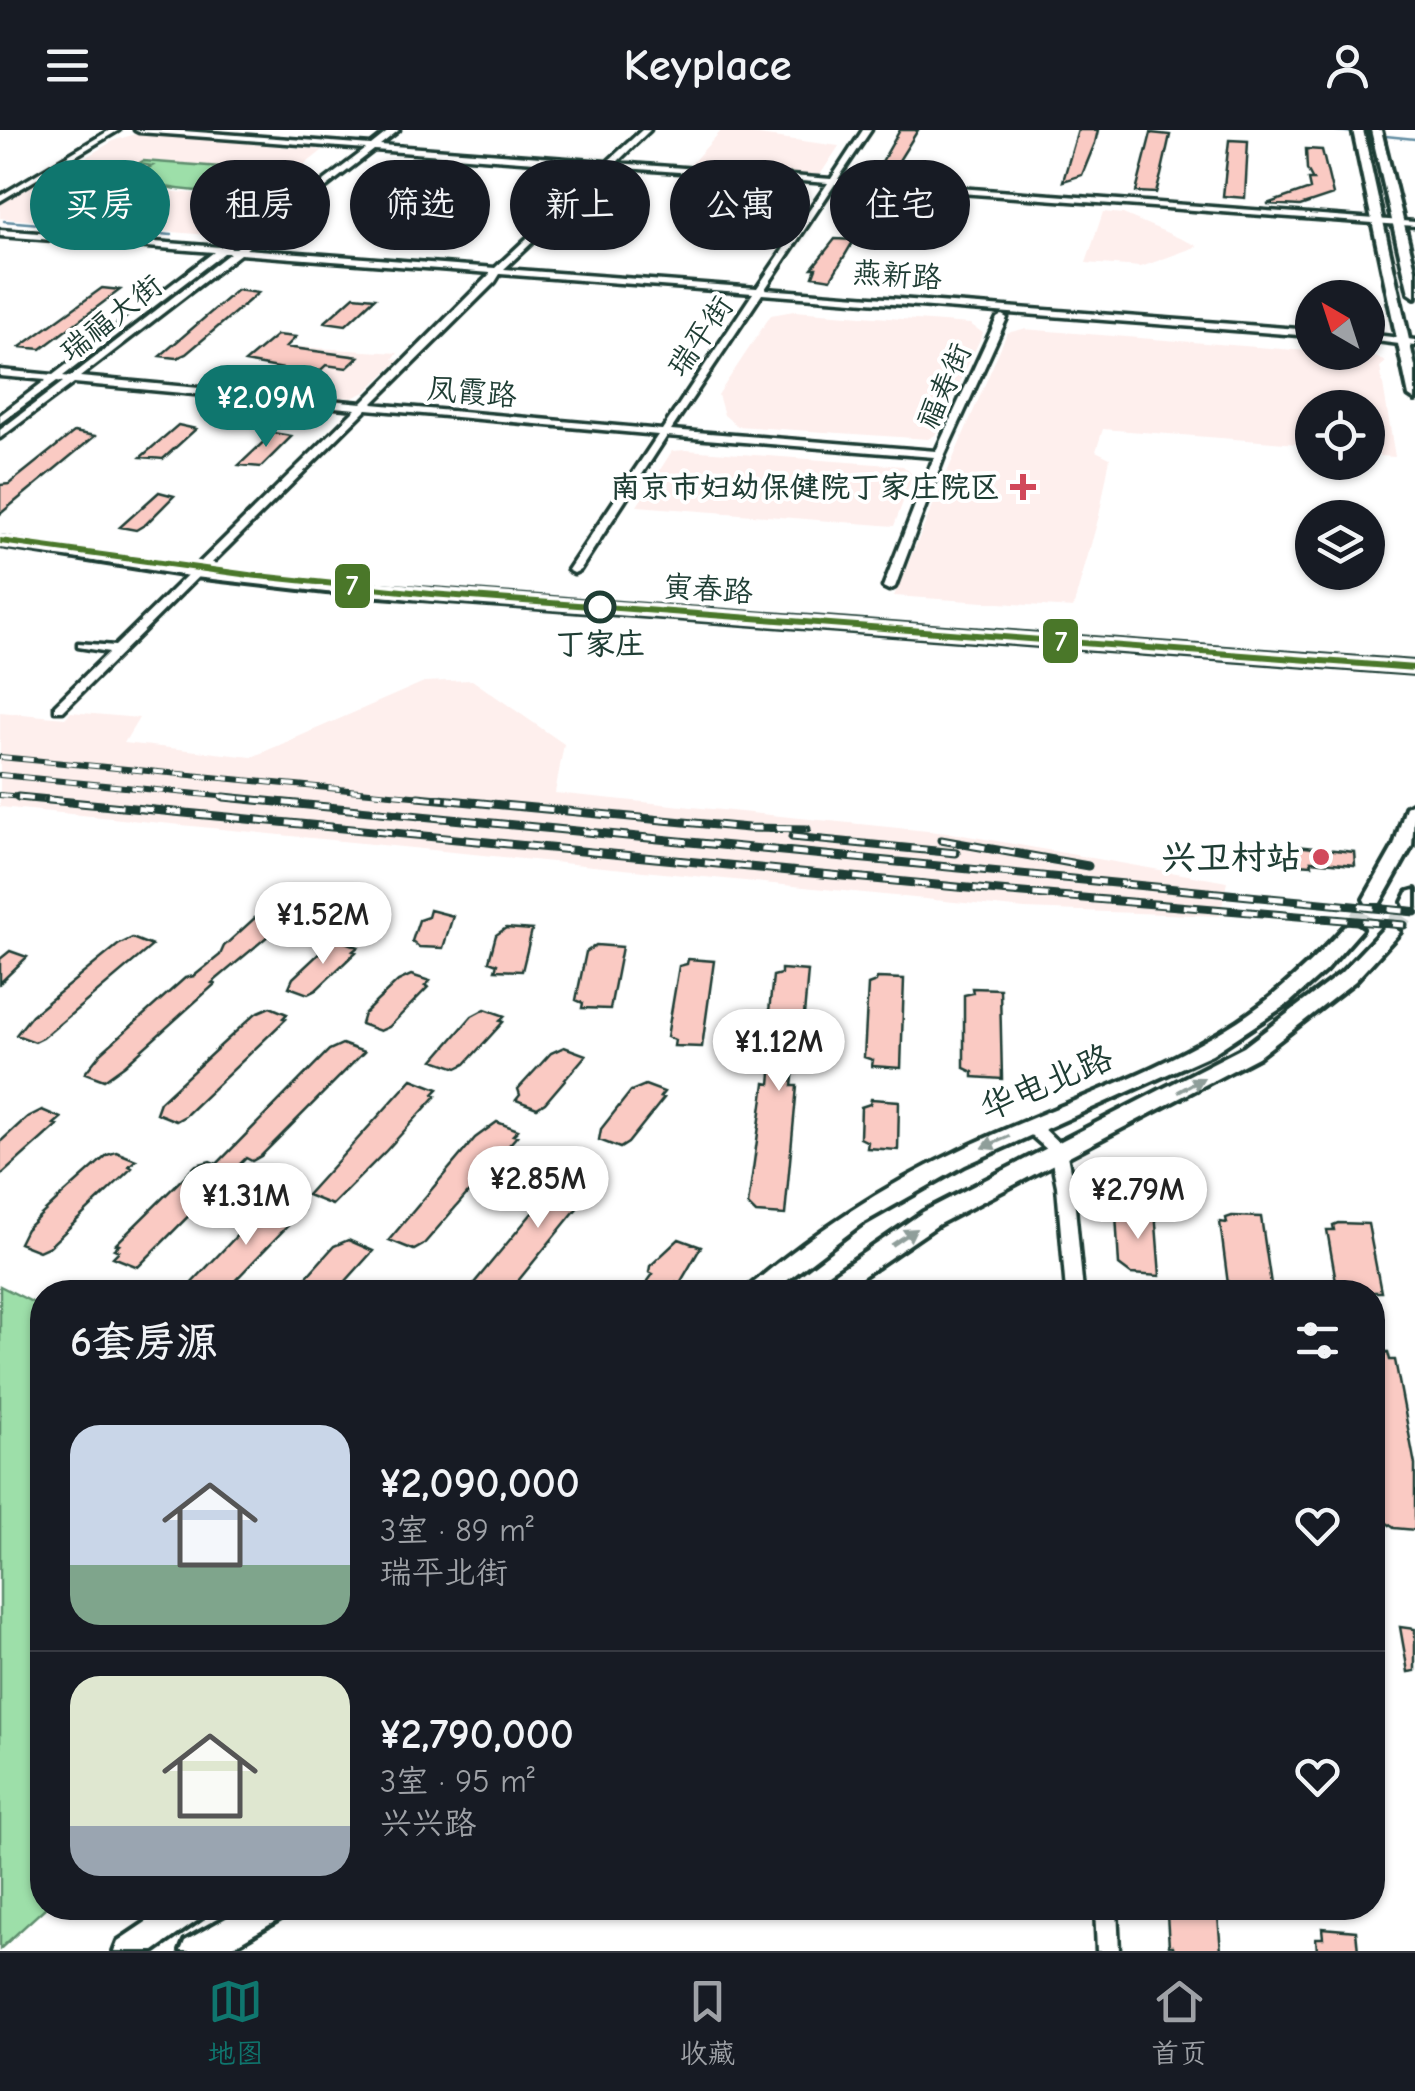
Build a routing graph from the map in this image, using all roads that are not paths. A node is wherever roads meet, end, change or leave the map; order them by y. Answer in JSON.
{"nodes":[{"id":1,"x":115,"y":130,"type":"edge"},
{"id":2,"x":139,"y":130,"type":"edge"},
{"id":3,"x":378,"y":130,"type":"edge"},
{"id":4,"x":394,"y":130,"type":"edge"},
{"id":5,"x":646,"y":130,"type":"edge"},
{"id":6,"x":866,"y":130,"type":"edge"},
{"id":7,"x":1359,"y":134,"type":"edge"},
{"id":8,"x":1377,"y":134,"type":"edge"},
{"id":9,"x":356,"y":147,"type":"junction"},
{"id":10,"x":371,"y":148,"type":"junction"},
{"id":11,"x":530,"y":160,"type":"edge"},
{"id":12,"x":616,"y":160,"type":"edge"},
{"id":13,"x":846,"y":160,"type":"edge"},
{"id":14,"x":330,"y":166,"type":"edge"},
{"id":15,"x":650,"y":169,"type":"edge"},
{"id":16,"x":830,"y":183,"type":"edge"},
{"id":17,"x":830,"y":185,"type":"edge"},
{"id":18,"x":970,"y":193,"type":"edge"},
{"id":19,"x":0,"y":198,"type":"edge"},
{"id":20,"x":810,"y":216,"type":"edge"},
{"id":21,"x":1380,"y":222,"type":"junction"},
{"id":22,"x":1398,"y":223,"type":"junction"},
{"id":23,"x":1415,"y":224,"type":"edge"},
{"id":24,"x":0,"y":233,"type":"edge"},
{"id":25,"x":799,"y":233,"type":"joint"},
{"id":26,"x":0,"y":242,"type":"edge"},
{"id":27,"x":190,"y":248,"type":"edge"},
{"id":28,"x":218,"y":250,"type":"joint"},
{"id":29,"x":521,"y":250,"type":"edge"},
{"id":30,"x":788,"y":250,"type":"edge"},
{"id":31,"x":236,"y":252,"type":"junction"},
{"id":32,"x":208,"y":258,"type":"junction"},
{"id":33,"x":226,"y":259,"type":"junction"},
{"id":34,"x":494,"y":276,"type":"junction"},
{"id":35,"x":1415,"y":293,"type":"edge"},
{"id":36,"x":759,"y":294,"type":"junction"},
{"id":37,"x":1002,"y":318,"type":"junction"},
{"id":38,"x":1295,"y":331,"type":"edge"},
{"id":39,"x":1295,"y":340,"type":"edge"},
{"id":40,"x":1409,"y":345,"type":"edge"},
{"id":41,"x":0,"y":373,"type":"edge"},
{"id":42,"x":54,"y":379,"type":"junction"},
{"id":43,"x":70,"y":381,"type":"junction"},
{"id":44,"x":1415,"y":396,"type":"edge"},
{"id":45,"x":364,"y":408,"type":"junction"},
{"id":46,"x":0,"y":420,"type":"edge"},
{"id":47,"x":661,"y":433,"type":"junction"},
{"id":48,"x":0,"y":435,"type":"edge"},
{"id":49,"x":940,"y":454,"type":"junction"},
{"id":50,"x":0,"y":542,"type":"edge"},
{"id":51,"x":0,"y":552,"type":"edge"},
{"id":52,"x":574,"y":570,"type":"dead end"},
{"id":53,"x":192,"y":576,"type":"junction"},
{"id":54,"x":889,"y":588,"type":"dead end"},
{"id":55,"x":82,"y":645,"type":"dead end"},
{"id":56,"x":117,"y":650,"type":"junction"},
{"id":57,"x":1415,"y":668,"type":"edge"},
{"id":58,"x":1415,"y":680,"type":"edge"},
{"id":59,"x":59,"y":708,"type":"dead end"},
{"id":60,"x":1415,"y":807,"type":"edge"},
{"id":61,"x":1373,"y":899,"type":"tunnel mouth"},
{"id":62,"x":1353,"y":929,"type":"tunnel mouth"},
{"id":63,"x":1390,"y":932,"type":"tunnel mouth"},
{"id":64,"x":1031,"y":1126,"type":"junction"},
{"id":65,"x":1058,"y":1150,"type":"junction"},
{"id":66,"x":773,"y":1280,"type":"edge"},
{"id":67,"x":841,"y":1280,"type":"edge"},
{"id":68,"x":1073,"y":1280,"type":"edge"},
{"id":69,"x":174,"y":1920,"type":"edge"},
{"id":70,"x":250,"y":1920,"type":"edge"},
{"id":71,"x":1107,"y":1920,"type":"edge"},
{"id":72,"x":129,"y":1951,"type":"edge"},
{"id":73,"x":196,"y":1951,"type":"edge"},
{"id":74,"x":1108,"y":1951,"type":"edge"}],
"edges":[{"from":1,"to":19,"type":"street"},
{"from":2,"to":9,"type":"street"},
{"from":3,"to":9,"type":"street","name":"瑞福大街"},
{"from":4,"to":10,"type":"street","name":"瑞福大街"},
{"from":5,"to":12,"type":"street"},
{"from":6,"to":13,"type":"street","name":"瑞平街"},
{"from":7,"to":21,"type":"main road"},
{"from":8,"to":22,"type":"main road"},
{"from":9,"to":10,"type":"street"},
{"from":9,"to":14,"type":"street","name":"瑞福大街"},
{"from":10,"to":11,"type":"street"},
{"from":10,"to":31,"type":"street","name":"瑞福大街"},
{"from":15,"to":16,"type":"street"},
{"from":17,"to":20,"type":"street","name":"瑞平街"},
{"from":18,"to":21,"type":"street"},
{"from":21,"to":22,"type":"street"},
{"from":21,"to":40,"type":"main road"},
{"from":22,"to":23,"type":"street"},
{"from":22,"to":35,"type":"main road"},
{"from":24,"to":27,"type":"street","name":"燕新路"},
{"from":25,"to":25,"type":"street"},
{"from":26,"to":32,"type":"street","name":"燕新路"},
{"from":28,"to":31,"type":"street","name":"燕新路"},
{"from":28,"to":32,"type":"street","name":"瑞福大街"},
{"from":29,"to":34,"type":"street"},
{"from":30,"to":36,"type":"street","name":"瑞平街"},
{"from":31,"to":33,"type":"street","name":"瑞福大街"},
{"from":31,"to":34,"type":"street","name":"燕新路"},
{"from":32,"to":33,"type":"street","name":"燕新路"},
{"from":32,"to":42,"type":"street","name":"瑞福大街"},
{"from":33,"to":34,"type":"street","name":"燕新路"},
{"from":33,"to":43,"type":"street","name":"瑞福大街"},
{"from":34,"to":36,"type":"street","name":"燕新路"},
{"from":34,"to":45,"type":"street"},
{"from":36,"to":37,"type":"street","name":"燕新路"},
{"from":36,"to":38,"type":"street","name":"燕新路"},
{"from":36,"to":47,"type":"street","name":"瑞平街"},
{"from":37,"to":39,"type":"street","name":"燕新路"},
{"from":37,"to":49,"type":"street","name":"福寿街"},
{"from":40,"to":44,"type":"main road"},
{"from":41,"to":42,"type":"street","name":"凤霞路"},
{"from":42,"to":43,"type":"street","name":"凤霞路"},
{"from":42,"to":46,"type":"street","name":"瑞福大街"},
{"from":43,"to":45,"type":"street","name":"凤霞路"},
{"from":43,"to":48,"type":"street","name":"瑞福大街"},
{"from":45,"to":47,"type":"street","name":"凤霞路"},
{"from":45,"to":53,"type":"street"},
{"from":47,"to":49,"type":"street","name":"凤霞路"},
{"from":47,"to":52,"type":"street","name":"瑞平街"},
{"from":49,"to":54,"type":"street","name":"福寿街"},
{"from":50,"to":53,"type":"main road","name":"寅春路"},
{"from":51,"to":53,"type":"main road","name":"寅春路"},
{"from":53,"to":56,"type":"street"},
{"from":53,"to":57,"type":"main road","name":"寅春路"},
{"from":53,"to":58,"type":"main road","name":"寅春路"},
{"from":55,"to":56,"type":"street"},
{"from":56,"to":59,"type":"street"},
{"from":60,"to":61,"type":"main road"},
{"from":62,"to":64,"type":"main road","name":"华电北路"},
{"from":65,"to":63,"type":"main road","name":"华电北路","one_way":true},
{"from":64,"to":65,"type":"street"},
{"from":64,"to":66,"type":"main road","name":"华电北路","one_way":true},
{"from":67,"to":65,"type":"main road","name":"华电北路","one_way":true},
{"from":65,"to":68,"type":"street"},
{"from":69,"to":72,"type":"main road"},
{"from":70,"to":73,"type":"main road"},
{"from":71,"to":74,"type":"street"}]}
